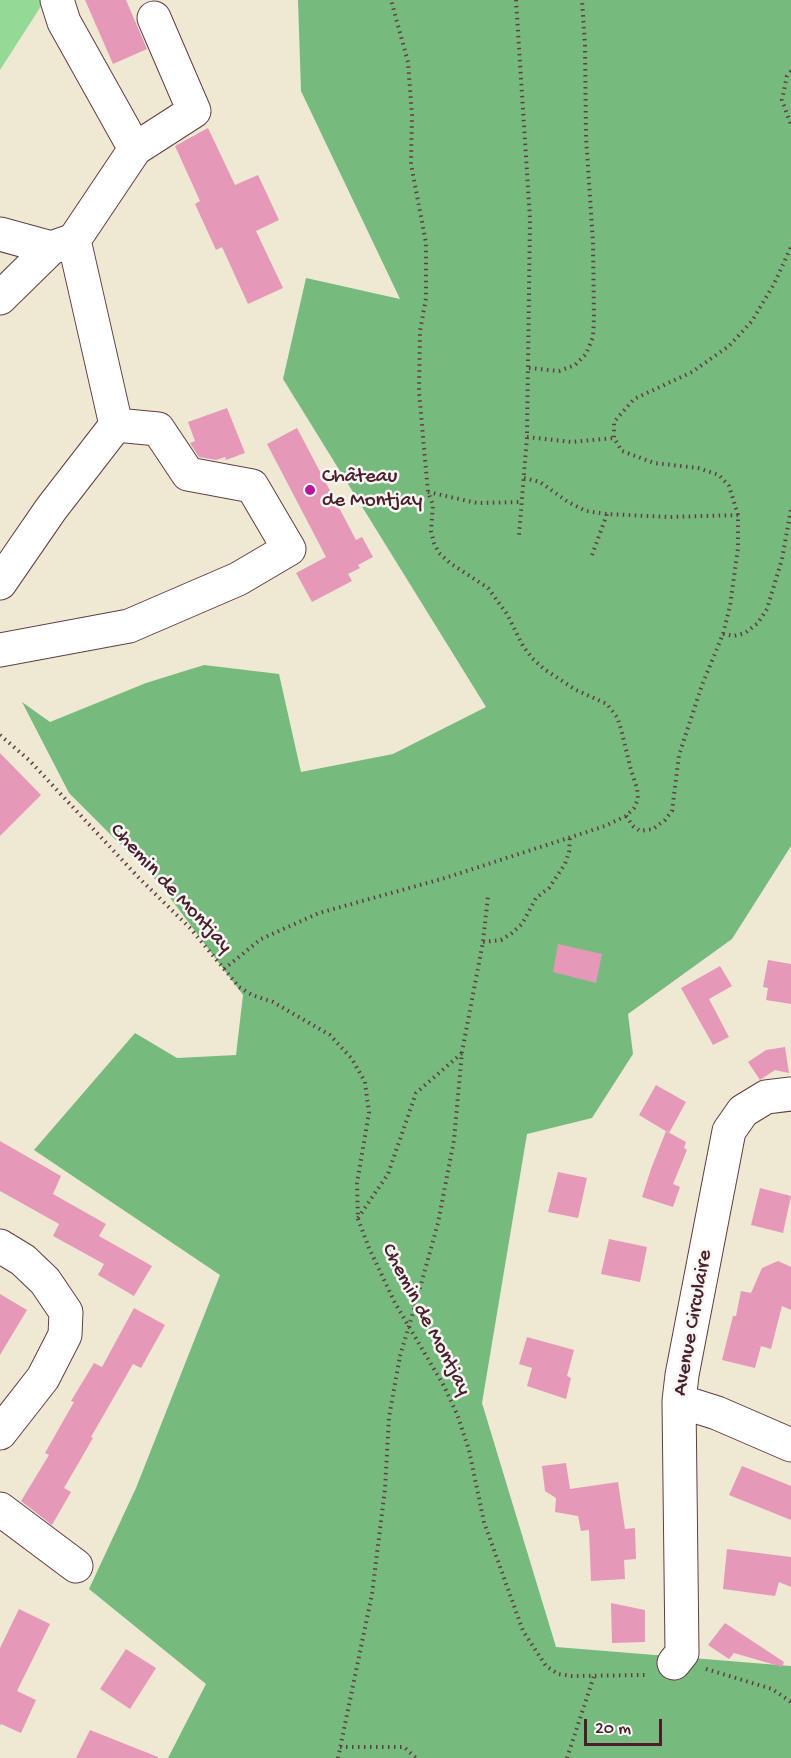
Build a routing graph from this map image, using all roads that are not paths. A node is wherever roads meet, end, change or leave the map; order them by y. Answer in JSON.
{"nodes":[{"id":1,"x":57,"y":0,"type":"edge"},
{"id":2,"x":154,"y":18,"type":"dead end"},
{"id":3,"x":135,"y":149,"type":"junction"},
{"id":4,"x":0,"y":234,"type":"edge"},
{"id":5,"x":63,"y":244,"type":"junction"},
{"id":6,"x":0,"y":298,"type":"edge"},
{"id":7,"x":116,"y":425,"type":"junction"},
{"id":8,"x":0,"y":583,"type":"edge"},
{"id":9,"x":0,"y":650,"type":"edge"},
{"id":10,"x":791,"y":1094,"type":"edge"},
{"id":11,"x":0,"y":1246,"type":"edge"},
{"id":12,"x":679,"y":1401,"type":"junction"},
{"id":13,"x":0,"y":1433,"type":"edge"},
{"id":14,"x":791,"y":1444,"type":"edge"},
{"id":15,"x":0,"y":1509,"type":"edge"},
{"id":16,"x":76,"y":1566,"type":"dead end"},
{"id":17,"x":674,"y":1663,"type":"road end"}],
"edges":[{"from":1,"to":3,"type":"street"},
{"from":2,"to":3,"type":"street"},
{"from":3,"to":5,"type":"street"},
{"from":4,"to":5,"type":"street"},
{"from":5,"to":6,"type":"street"},
{"from":5,"to":7,"type":"street"},
{"from":7,"to":8,"type":"street"},
{"from":7,"to":9,"type":"street"},
{"from":10,"to":12,"type":"street","name":"Avenue Circulaire"},
{"from":11,"to":13,"type":"street"},
{"from":12,"to":14,"type":"street"},
{"from":12,"to":17,"type":"street","name":"Avenue Circulaire"},
{"from":15,"to":16,"type":"street"}]}
